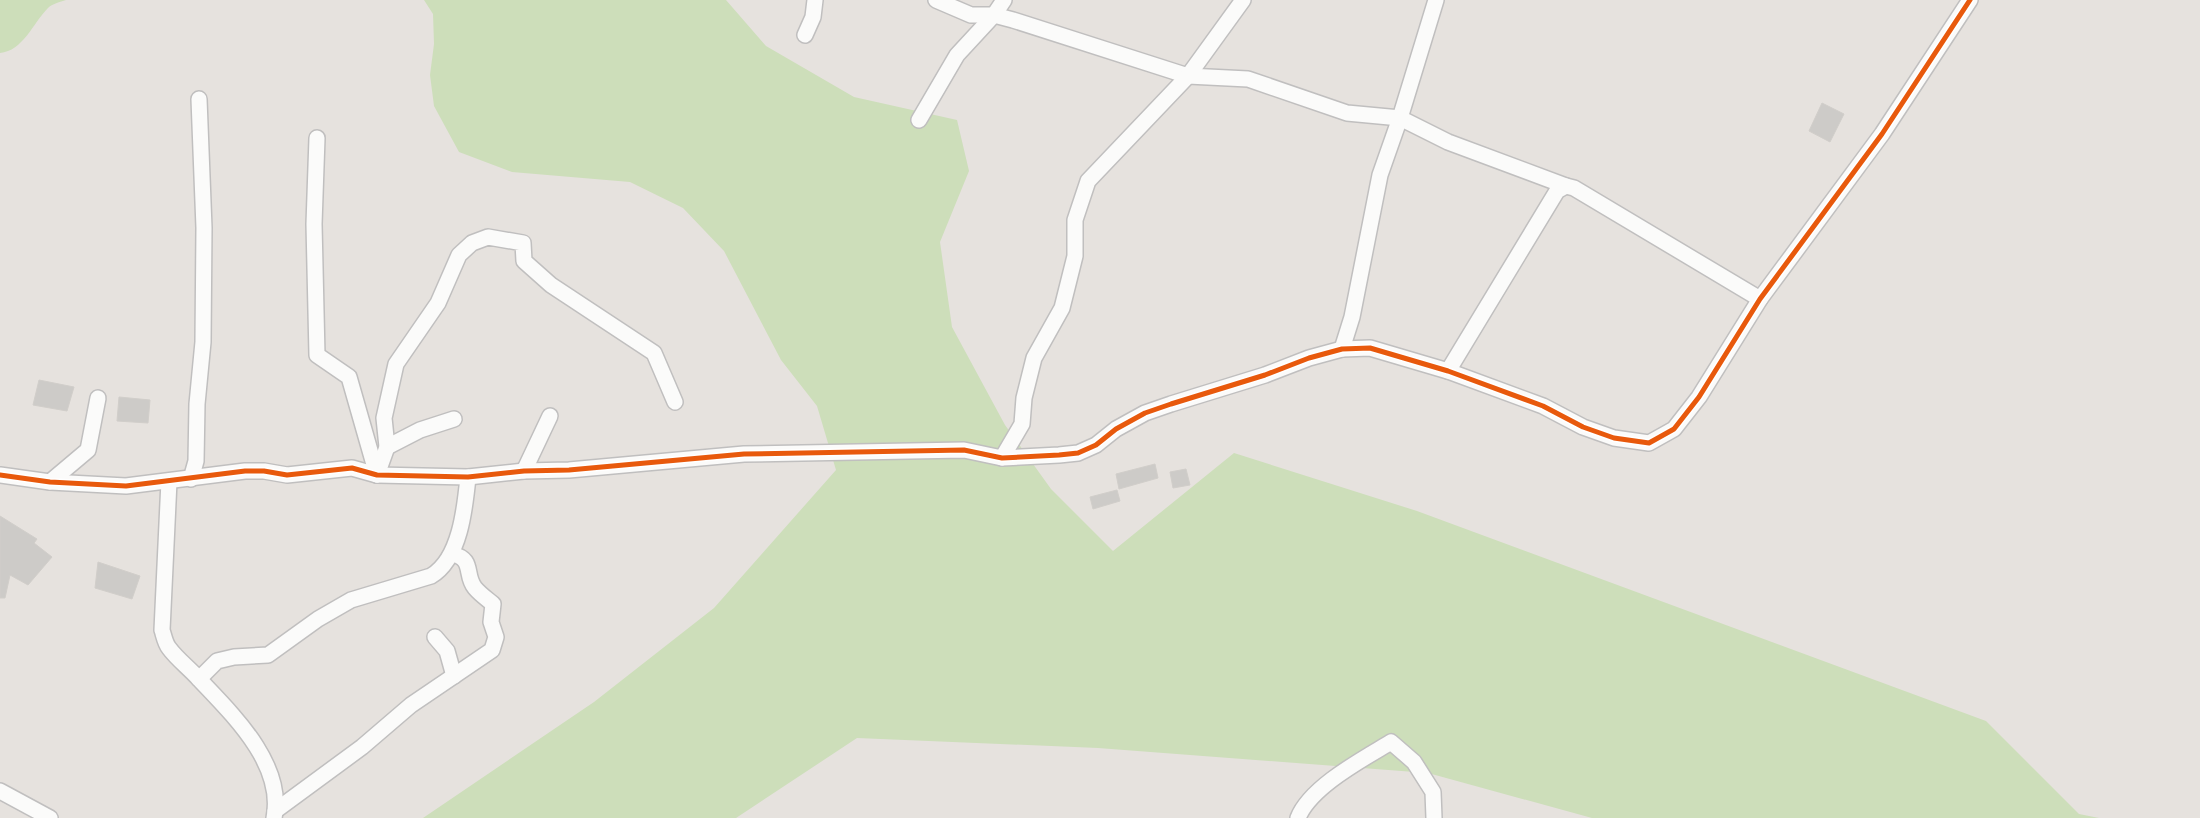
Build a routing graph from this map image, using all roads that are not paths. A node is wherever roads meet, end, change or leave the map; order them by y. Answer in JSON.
{"nodes":[{"id":1,"x":815,"y":0,"type":"edge"},
{"id":2,"x":936,"y":0,"type":"edge"},
{"id":3,"x":1004,"y":0,"type":"edge"},
{"id":4,"x":1243,"y":0,"type":"edge"},
{"id":5,"x":1436,"y":0,"type":"edge"},
{"id":6,"x":1970,"y":0,"type":"edge"},
{"id":7,"x":994,"y":16,"type":"junction"},
{"id":8,"x":804,"y":35,"type":"dead end"},
{"id":9,"x":1188,"y":76,"type":"junction"},
{"id":10,"x":199,"y":99,"type":"dead end"},
{"id":11,"x":1400,"y":118,"type":"junction"},
{"id":12,"x":919,"y":120,"type":"dead end"},
{"id":13,"x":317,"y":138,"type":"dead end"},
{"id":14,"x":1566,"y":186,"type":"junction"},
{"id":15,"x":1760,"y":299,"type":"junction"},
{"id":16,"x":1342,"y":349,"type":"junction"},
{"id":17,"x":1448,"y":371,"type":"junction"},
{"id":18,"x":98,"y":398,"type":"dead end"},
{"id":19,"x":675,"y":402,"type":"dead end"},
{"id":20,"x":550,"y":416,"type":"dead end"},
{"id":21,"x":454,"y":419,"type":"dead end"},
{"id":22,"x":387,"y":448,"type":"junction"},
{"id":23,"x":1002,"y":458,"type":"junction"},
{"id":24,"x":524,"y":470,"type":"junction"},
{"id":25,"x":0,"y":474,"type":"edge"},
{"id":26,"x":377,"y":475,"type":"junction"},
{"id":27,"x":468,"y":477,"type":"junction"},
{"id":28,"x":191,"y":479,"type":"junction"},
{"id":29,"x":170,"y":481,"type":"junction"},
{"id":30,"x":50,"y":482,"type":"junction"},
{"id":31,"x":452,"y":554,"type":"junction"},
{"id":32,"x":436,"y":638,"type":"dead end"},
{"id":33,"x":454,"y":676,"type":"junction"},
{"id":34,"x":199,"y":678,"type":"junction"},
{"id":35,"x":0,"y":791,"type":"edge"},
{"id":36,"x":275,"y":814,"type":"edge"},
{"id":37,"x":50,"y":818,"type":"edge"},
{"id":38,"x":1298,"y":818,"type":"edge"},
{"id":39,"x":1434,"y":818,"type":"edge"}],
"edges":[{"from":1,"to":8,"type":"street"},
{"from":2,"to":7,"type":"street"},
{"from":3,"to":7,"type":"street"},
{"from":4,"to":9,"type":"street"},
{"from":5,"to":11,"type":"street"},
{"from":6,"to":15,"type":"street"},
{"from":7,"to":9,"type":"street"},
{"from":7,"to":12,"type":"street"},
{"from":9,"to":11,"type":"street"},
{"from":9,"to":23,"type":"street"},
{"from":10,"to":28,"type":"street"},
{"from":11,"to":14,"type":"street"},
{"from":11,"to":16,"type":"street"},
{"from":13,"to":26,"type":"street"},
{"from":14,"to":15,"type":"street"},
{"from":14,"to":17,"type":"street"},
{"from":15,"to":17,"type":"street"},
{"from":16,"to":17,"type":"street"},
{"from":16,"to":23,"type":"street"},
{"from":18,"to":30,"type":"street"},
{"from":19,"to":22,"type":"street"},
{"from":20,"to":24,"type":"street"},
{"from":21,"to":22,"type":"street"},
{"from":22,"to":26,"type":"street"},
{"from":23,"to":24,"type":"street"},
{"from":24,"to":27,"type":"street"},
{"from":25,"to":30,"type":"street"},
{"from":26,"to":27,"type":"street"},
{"from":26,"to":28,"type":"street"},
{"from":27,"to":31,"type":"street"},
{"from":28,"to":29,"type":"street"},
{"from":29,"to":30,"type":"street"},
{"from":29,"to":34,"type":"street"},
{"from":31,"to":33,"type":"street"},
{"from":31,"to":34,"type":"street"},
{"from":32,"to":33,"type":"street"},
{"from":33,"to":36,"type":"street"},
{"from":34,"to":36,"type":"street"},
{"from":35,"to":37,"type":"street"},
{"from":38,"to":39,"type":"street"}]}
